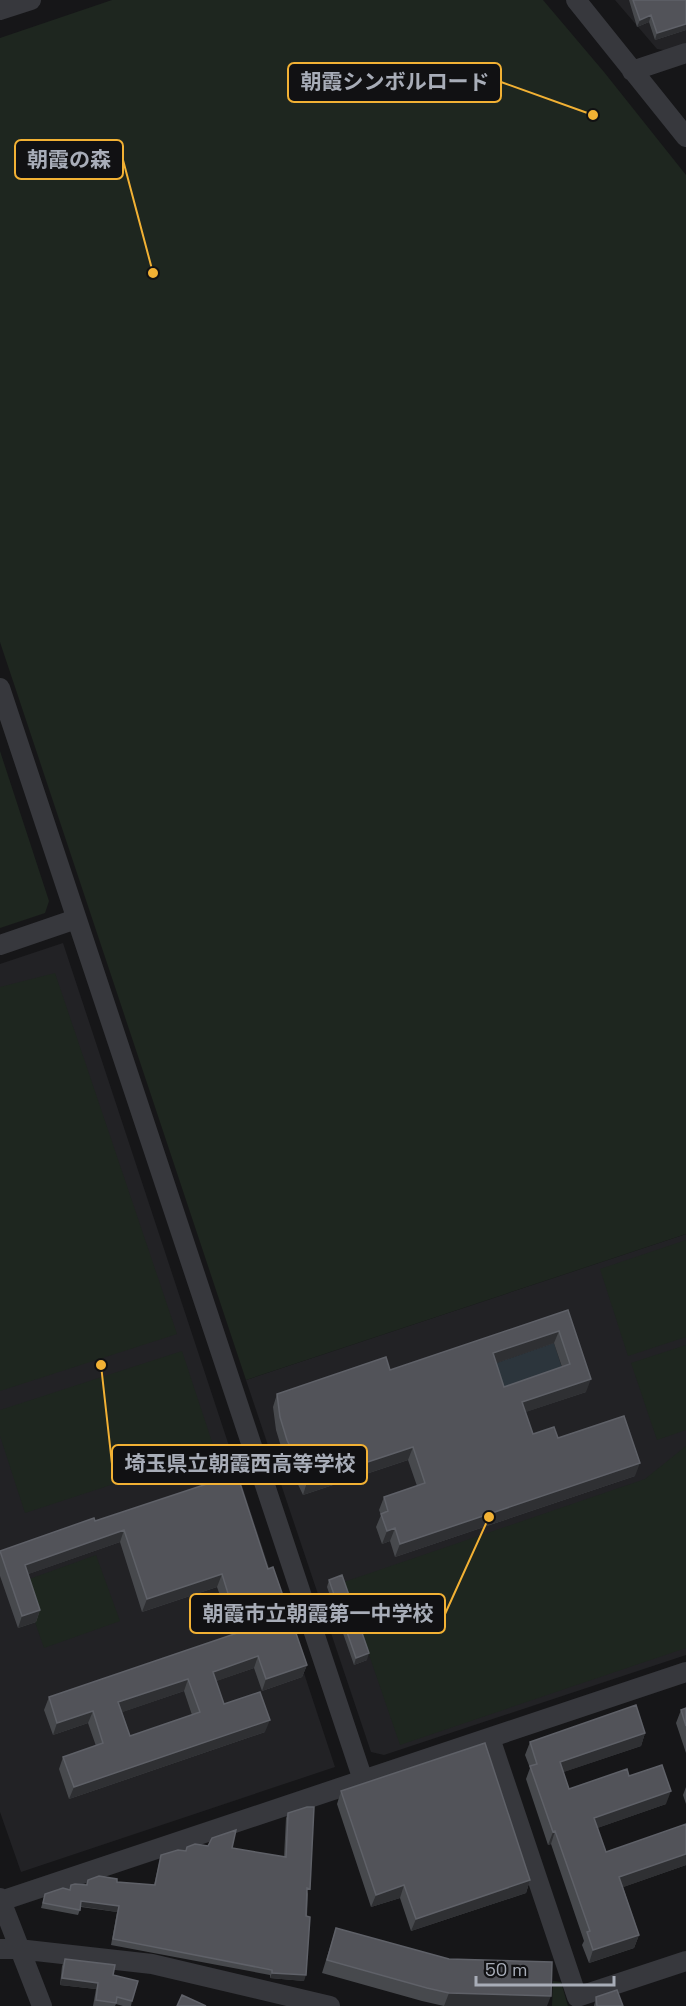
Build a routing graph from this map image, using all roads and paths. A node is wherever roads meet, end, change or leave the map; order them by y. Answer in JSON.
{"nodes":[{"id":1,"x":31,"y":0,"type":"edge"},
{"id":2,"x":576,"y":0,"type":"edge"},
{"id":3,"x":0,"y":10,"type":"edge"},
{"id":4,"x":686,"y":53,"type":"edge"},
{"id":5,"x":632,"y":71,"type":"junction"},
{"id":6,"x":686,"y":137,"type":"edge"},
{"id":7,"x":0,"y":688,"type":"edge"},
{"id":8,"x":76,"y":919,"type":"junction"},
{"id":9,"x":0,"y":945,"type":"edge"},
{"id":10,"x":686,"y":1672,"type":"edge"},
{"id":11,"x":490,"y":1738,"type":"junction"},
{"id":12,"x":363,"y":1780,"type":"junction"},
{"id":13,"x":0,"y":1899,"type":"edge"},
{"id":14,"x":9,"y":1949,"type":"edge"},
{"id":15,"x":686,"y":1961,"type":"edge"},
{"id":16,"x":42,"y":2006,"type":"edge"},
{"id":17,"x":330,"y":2006,"type":"edge"}],
"edges":[{"from":1,"to":3,"type":"street"},
{"from":2,"to":5,"type":"street"},
{"from":4,"to":5,"type":"street"},
{"from":5,"to":6,"type":"street"},
{"from":7,"to":8,"type":"street"},
{"from":8,"to":9,"type":"street"},
{"from":8,"to":12,"type":"street"},
{"from":10,"to":11,"type":"street"},
{"from":11,"to":12,"type":"street"},
{"from":11,"to":15,"type":"street"},
{"from":12,"to":13,"type":"street"},
{"from":13,"to":14,"type":"street"},
{"from":14,"to":16,"type":"street"},
{"from":14,"to":17,"type":"street"}]}
